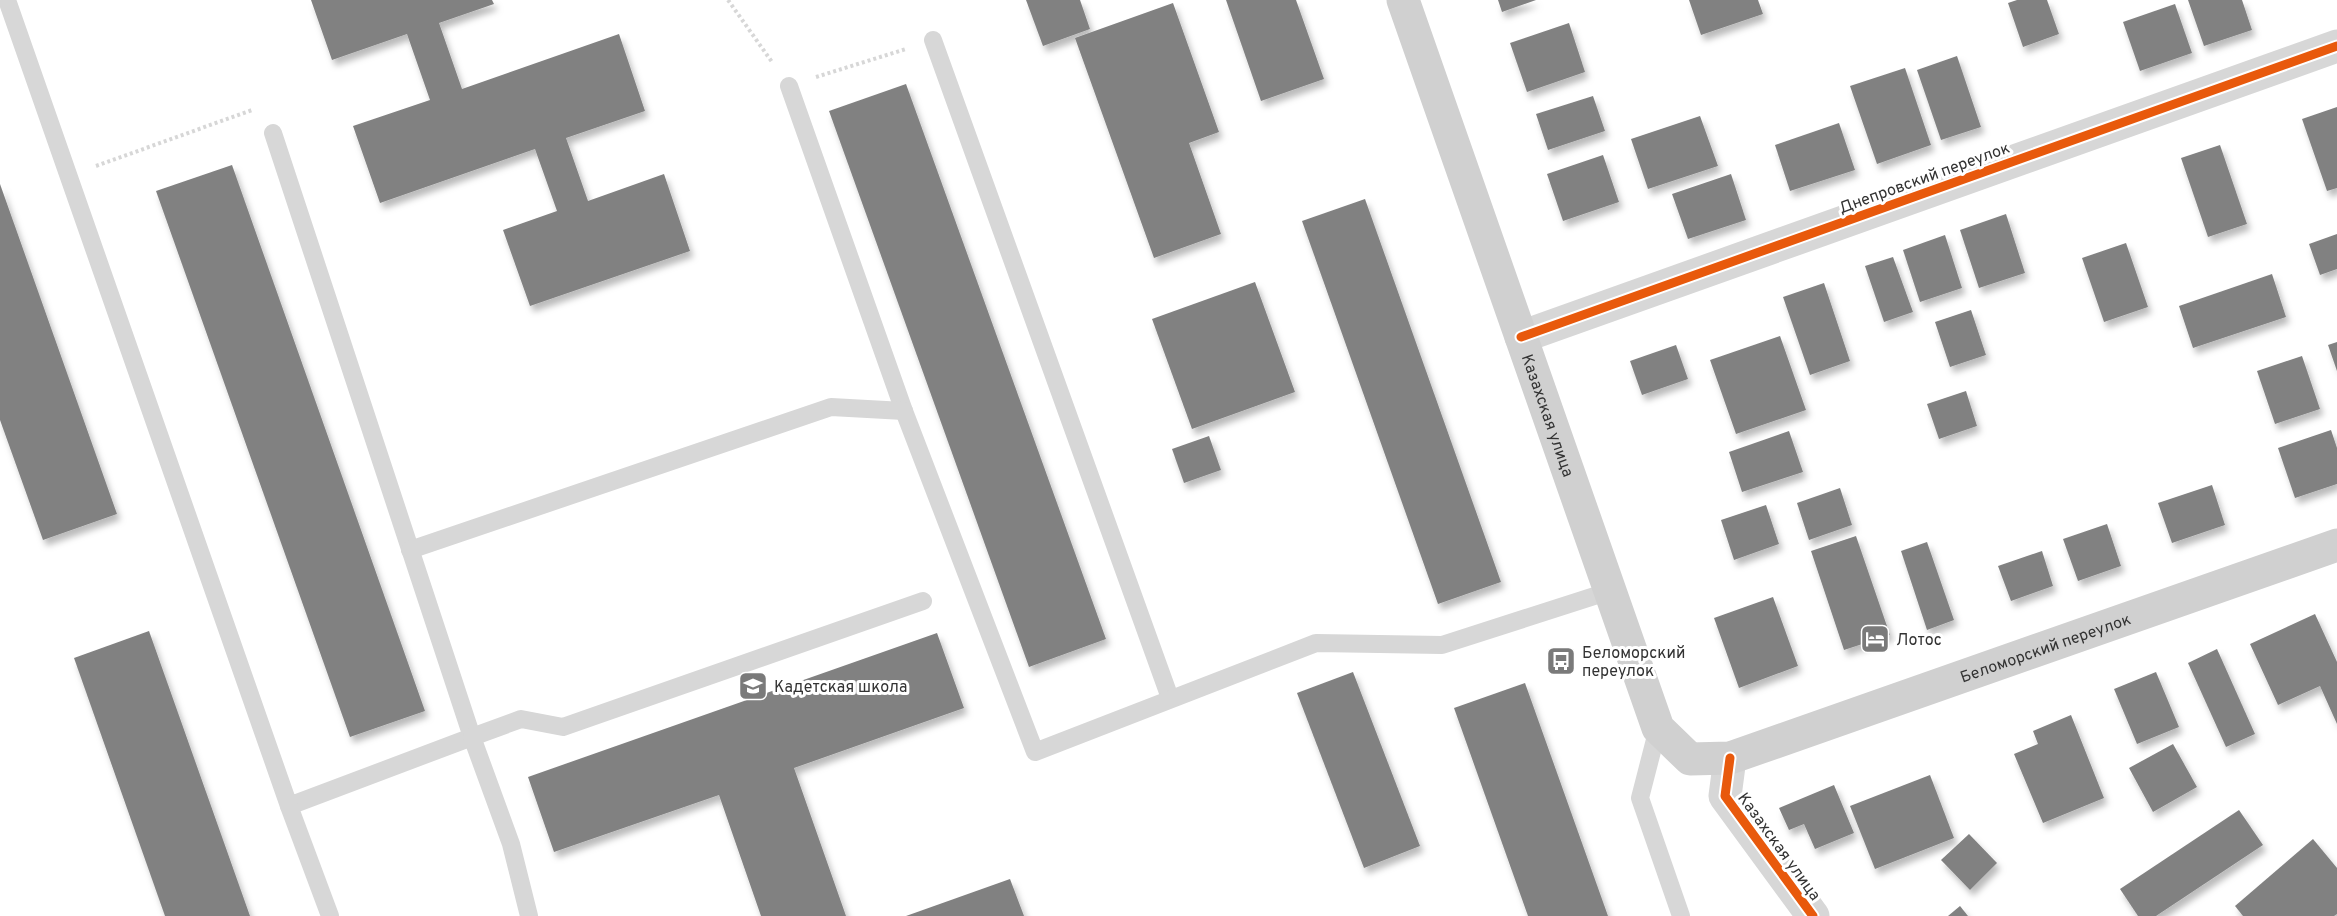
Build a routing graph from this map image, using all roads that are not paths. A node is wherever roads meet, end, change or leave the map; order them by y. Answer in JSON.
{"nodes":[{"id":1,"x":7,"y":0,"type":"edge"},
{"id":2,"x":1403,"y":0,"type":"edge"},
{"id":3,"x":933,"y":40,"type":"road end"},
{"id":4,"x":2337,"y":46,"type":"edge"},
{"id":5,"x":789,"y":86,"type":"road end"},
{"id":6,"x":273,"y":133,"type":"road end"},
{"id":7,"x":1521,"y":337,"type":"junction"},
{"id":8,"x":904,"y":411,"type":"junction"},
{"id":9,"x":2337,"y":545,"type":"edge"},
{"id":10,"x":410,"y":550,"type":"junction"},
{"id":11,"x":1610,"y":591,"type":"junction"},
{"id":12,"x":923,"y":601,"type":"dead end"},
{"id":13,"x":1170,"y":698,"type":"junction"},
{"id":14,"x":1658,"y":728,"type":"junction"},
{"id":15,"x":472,"y":736,"type":"junction"},
{"id":16,"x":1730,"y":758,"type":"junction"},
{"id":17,"x":289,"y":806,"type":"junction"},
{"id":18,"x":330,"y":916,"type":"edge"},
{"id":19,"x":529,"y":916,"type":"edge"},
{"id":20,"x":1681,"y":916,"type":"edge"},
{"id":21,"x":1813,"y":916,"type":"edge"}],
"edges":[{"from":1,"to":17,"type":"lane"},
{"from":2,"to":7,"type":"main road","name":"Казахская улица"},
{"from":3,"to":13,"type":"lane"},
{"from":4,"to":7,"type":"street","name":"Днепровский переулок"},
{"from":5,"to":8,"type":"lane"},
{"from":6,"to":10,"type":"lane"},
{"from":7,"to":11,"type":"main road","name":"Казахская улица"},
{"from":8,"to":10,"type":"lane"},
{"from":8,"to":13,"type":"lane"},
{"from":9,"to":16,"type":"main road","name":"Беломорский переулок"},
{"from":10,"to":15,"type":"lane"},
{"from":11,"to":13,"type":"lane"},
{"from":11,"to":14,"type":"main road","name":"Казахская улица"},
{"from":12,"to":15,"type":"lane"},
{"from":14,"to":16,"type":"main road","name":"Беломорский переулок"},
{"from":14,"to":20,"type":"lane"},
{"from":15,"to":17,"type":"lane"},
{"from":15,"to":19,"type":"lane"},
{"from":16,"to":21,"type":"street","name":"Казахская улица"},
{"from":17,"to":18,"type":"lane"}]}
